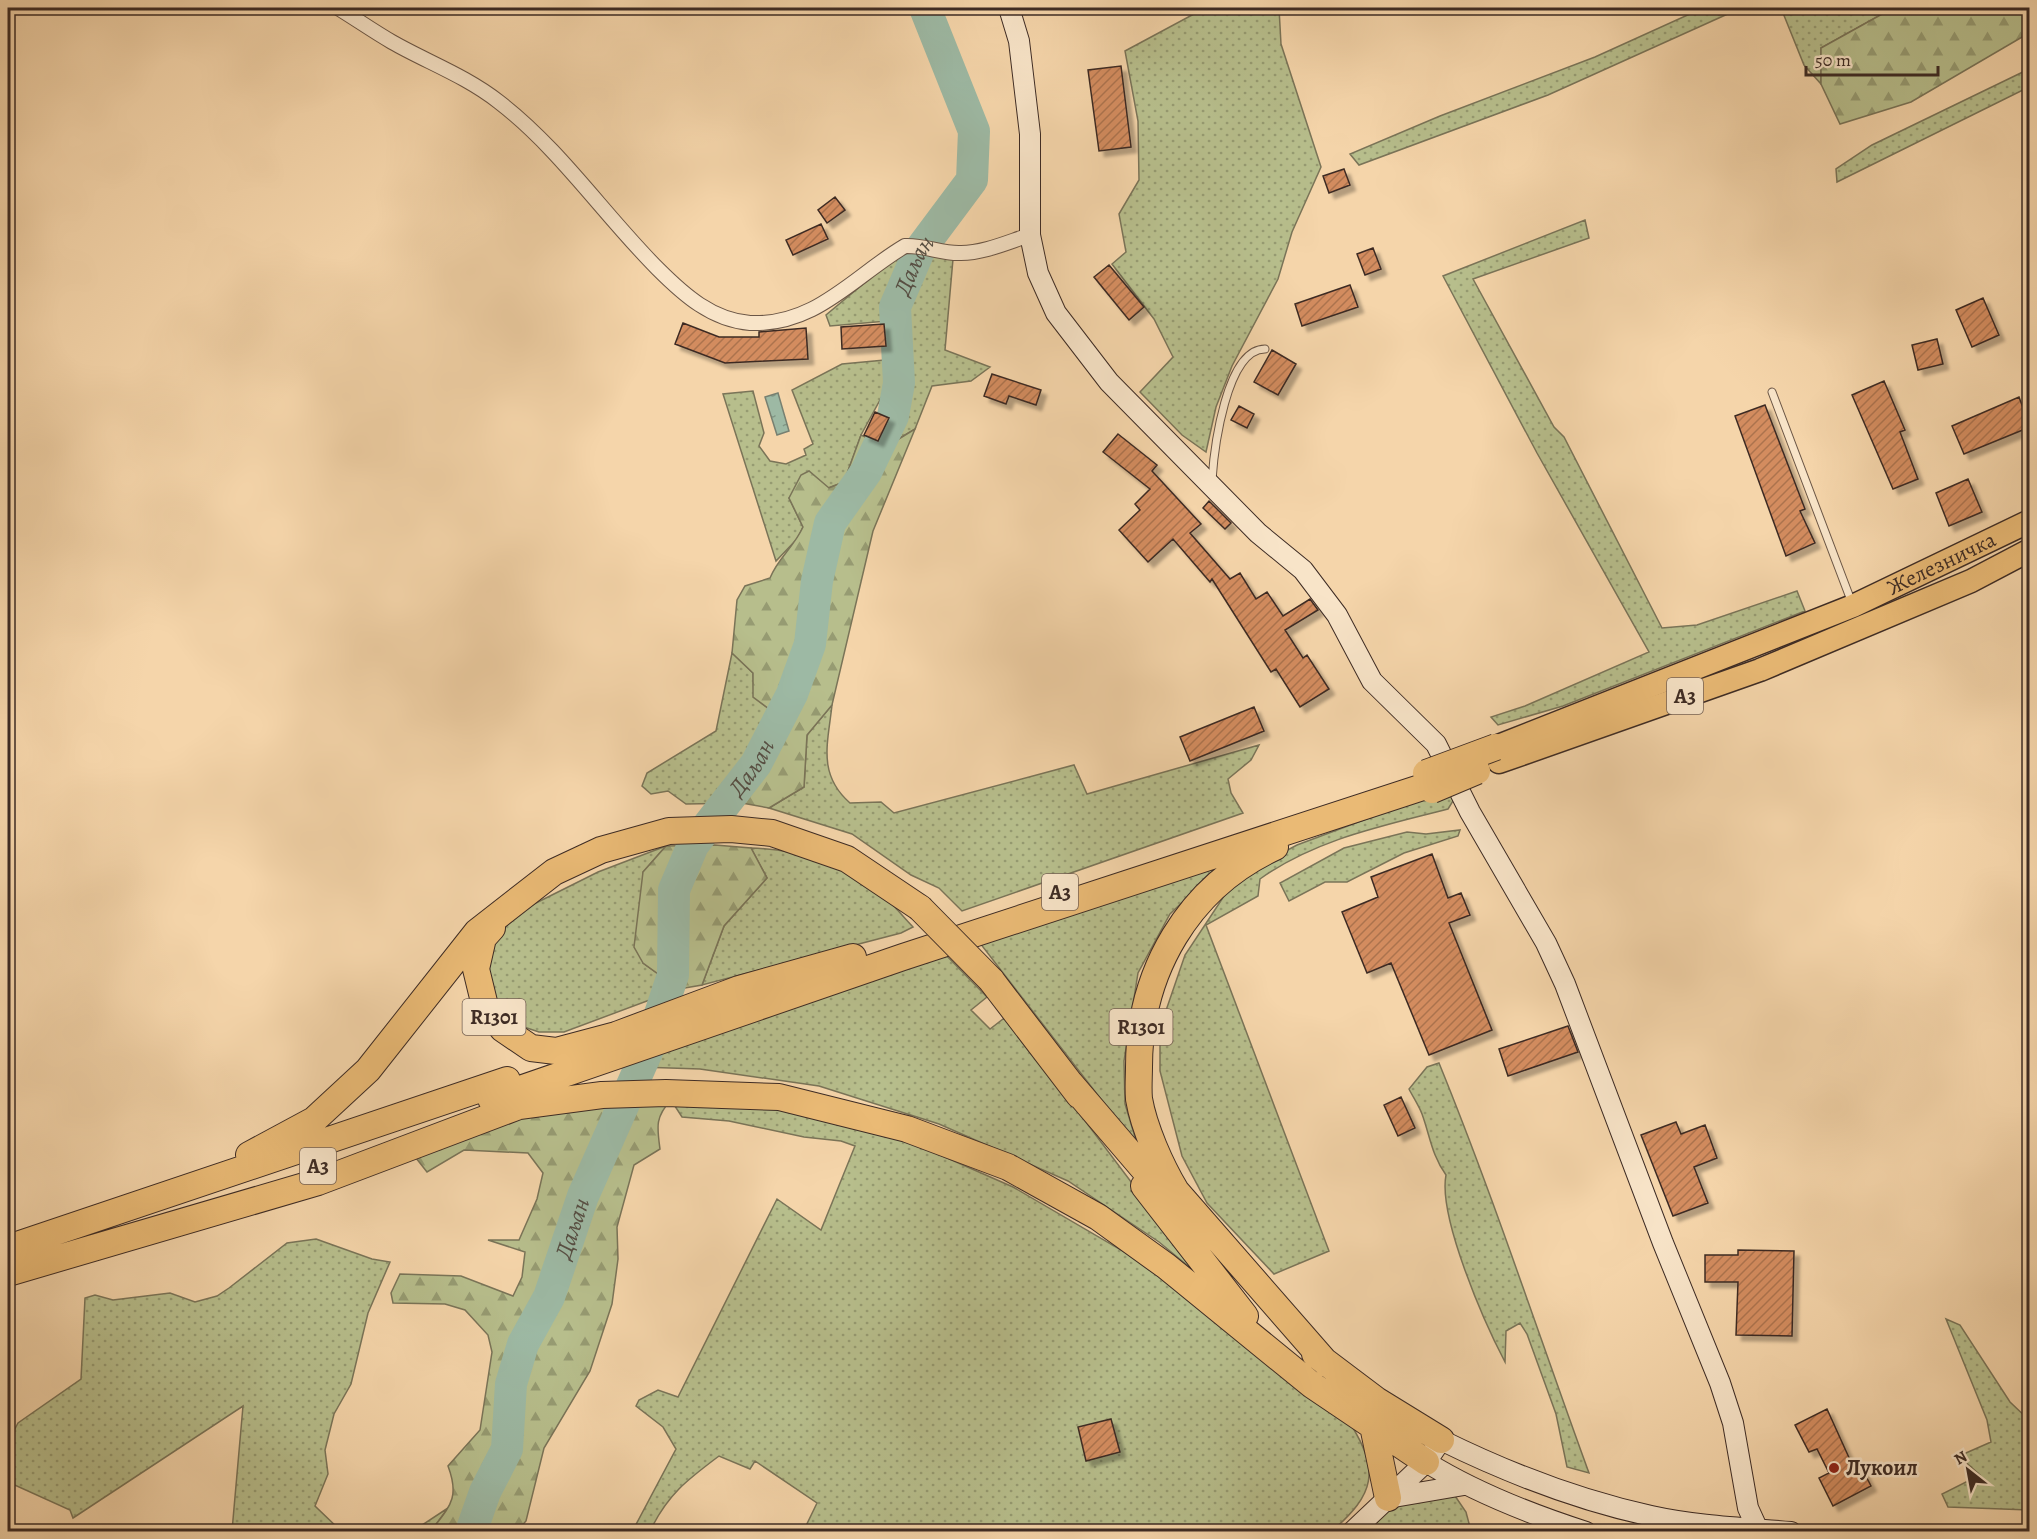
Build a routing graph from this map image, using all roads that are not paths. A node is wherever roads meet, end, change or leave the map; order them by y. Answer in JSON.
{"nodes":[{"id":1,"x":338,"y":8,"type":"edge"},
{"id":2,"x":1009,"y":8,"type":"edge"},
{"id":3,"x":1030,"y":235,"type":"junction"},
{"id":4,"x":1265,"y":349,"type":"dead end"},
{"id":5,"x":1772,"y":392,"type":"dead end"},
{"id":6,"x":1211,"y":486,"type":"junction"},
{"id":7,"x":2030,"y":521,"type":"edge"},
{"id":8,"x":2030,"y":550,"type":"edge"},
{"id":9,"x":1853,"y":606,"type":"junction"},
{"id":10,"x":1497,"y":755,"type":"junction"},
{"id":11,"x":1429,"y":783,"type":"junction"},
{"id":12,"x":518,"y":899,"type":"junction"},
{"id":13,"x":696,"y":1016,"type":"junction"},
{"id":14,"x":620,"y":1043,"type":"junction"},
{"id":15,"x":1070,"y":1083,"type":"junction"},
{"id":16,"x":8,"y":1247,"type":"edge"},
{"id":17,"x":8,"y":1272,"type":"edge"},
{"id":18,"x":1327,"y":1364,"type":"junction"},
{"id":19,"x":1312,"y":1385,"type":"junction"},
{"id":20,"x":1373,"y":1426,"type":"junction"},
{"id":21,"x":1441,"y":1440,"type":"junction"},
{"id":22,"x":1426,"y":1462,"type":"junction"},
{"id":23,"x":1464,"y":1485,"type":"junction"},
{"id":24,"x":1388,"y":1498,"type":"junction"},
{"id":25,"x":1759,"y":1530,"type":"edge"},
{"id":26,"x":1352,"y":1532,"type":"edge"},
{"id":27,"x":1586,"y":1532,"type":"edge"},
{"id":28,"x":1791,"y":1532,"type":"edge"}],
"edges":[{"from":1,"to":3,"type":"street"},
{"from":2,"to":3,"type":"street"},
{"from":3,"to":6,"type":"street"},
{"from":4,"to":6,"type":"lane"},
{"from":5,"to":9,"type":"lane"},
{"from":6,"to":25,"type":"street"},
{"from":7,"to":9,"type":"main road","name":"Железничка","number":"A3"},
{"from":8,"to":10,"type":"main road","name":"Железничка","number":"A3"},
{"from":9,"to":10,"type":"main road","number":"A3"},
{"from":10,"to":11,"type":"highway","number":"A3","bridge":true},
{"from":11,"to":13,"type":"highway","number":"A3"},
{"from":11,"to":13,"type":"highway","number":"A3"},
{"from":11,"to":18,"type":"highway","number":"R1301"},
{"from":12,"to":14,"type":"highway","number":"R1301"},
{"from":12,"to":15,"type":"highway","number":"R1301","bridge":true},
{"from":12,"to":16,"type":"highway","number":"R1301"},
{"from":13,"to":14,"type":"highway","number":"A3"},
{"from":14,"to":16,"type":"highway","number":"A3"},
{"from":14,"to":17,"type":"highway","number":"A3"},
{"from":15,"to":18,"type":"highway","number":"R1301"},
{"from":15,"to":19,"type":"highway","number":"R1301"},
{"from":17,"to":19,"type":"highway","number":"R1301"},
{"from":18,"to":21,"type":"highway","number":"R1301"},
{"from":19,"to":20,"type":"highway","number":"R1301"},
{"from":20,"to":22,"type":"highway","number":"R1301"},
{"from":20,"to":24,"type":"highway"},
{"from":21,"to":22,"type":"street"},
{"from":21,"to":25,"type":"street","number":"R1301"},
{"from":22,"to":23,"type":"street","number":"R1301"},
{"from":22,"to":24,"type":"street"},
{"from":23,"to":24,"type":"street"},
{"from":23,"to":27,"type":"street","number":"R1301"},
{"from":24,"to":26,"type":"street"},
{"from":25,"to":28,"type":"street","number":"R1301"}]}
